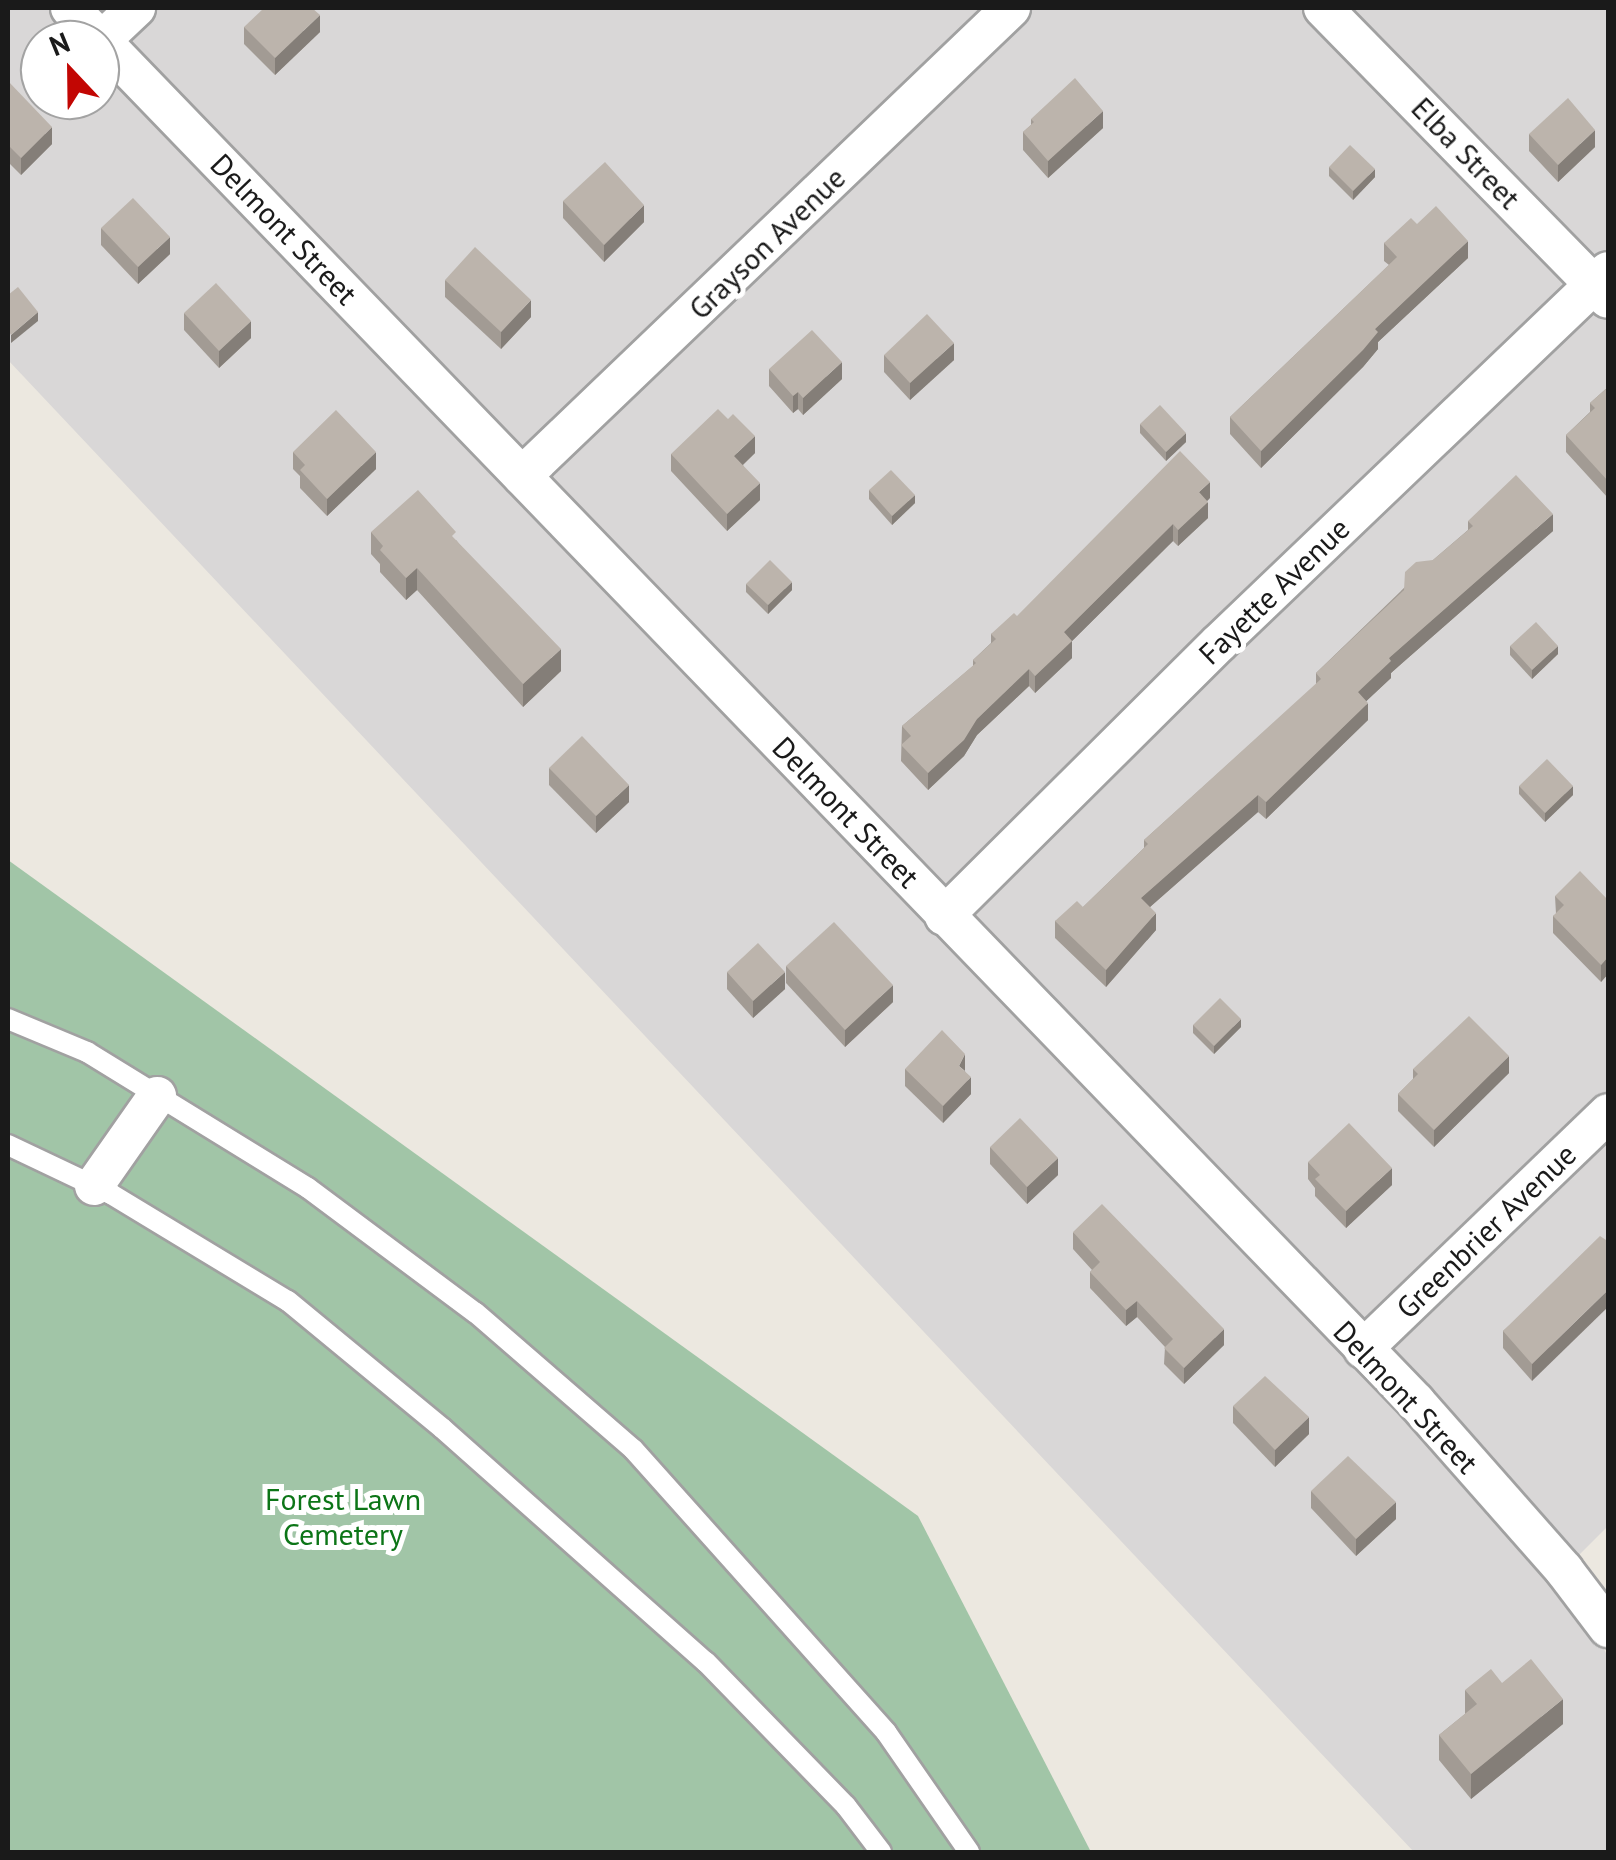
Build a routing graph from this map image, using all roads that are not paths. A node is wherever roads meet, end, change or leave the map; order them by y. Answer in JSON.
{"nodes":[{"id":1,"x":1010,"y":8,"type":"edge"},
{"id":2,"x":1323,"y":8,"type":"edge"},
{"id":3,"x":120,"y":59,"type":"edge"},
{"id":4,"x":1604,"y":285,"type":"edge"},
{"id":5,"x":522,"y":476,"type":"junction"},
{"id":6,"x":944,"y":916,"type":"junction"},
{"id":7,"x":8,"y":1019,"type":"edge"},
{"id":8,"x":157,"y":1096,"type":"junction"},
{"id":9,"x":1608,"y":1112,"type":"edge"},
{"id":10,"x":8,"y":1145,"type":"edge"},
{"id":11,"x":94,"y":1186,"type":"junction"},
{"id":12,"x":1363,"y":1349,"type":"junction"},
{"id":13,"x":1608,"y":1628,"type":"edge"},
{"id":14,"x":882,"y":1852,"type":"edge"},
{"id":15,"x":970,"y":1852,"type":"edge"}],
"edges":[{"from":1,"to":5,"type":"street","name":"Grayson Avenue"},
{"from":2,"to":4,"type":"street","name":"Elba Street"},
{"from":3,"to":5,"type":"street","name":"Delmont Street"},
{"from":4,"to":6,"type":"street","name":"Fayette Avenue"},
{"from":5,"to":6,"type":"street","name":"Delmont Street"},
{"from":6,"to":12,"type":"street","name":"Delmont Street"},
{"from":7,"to":8,"type":"lane"},
{"from":8,"to":11,"type":"street"},
{"from":8,"to":15,"type":"lane"},
{"from":9,"to":12,"type":"street","name":"Greenbrier Avenue"},
{"from":10,"to":11,"type":"lane"},
{"from":11,"to":14,"type":"lane"},
{"from":12,"to":13,"type":"street","name":"Delmont Street"}]}
